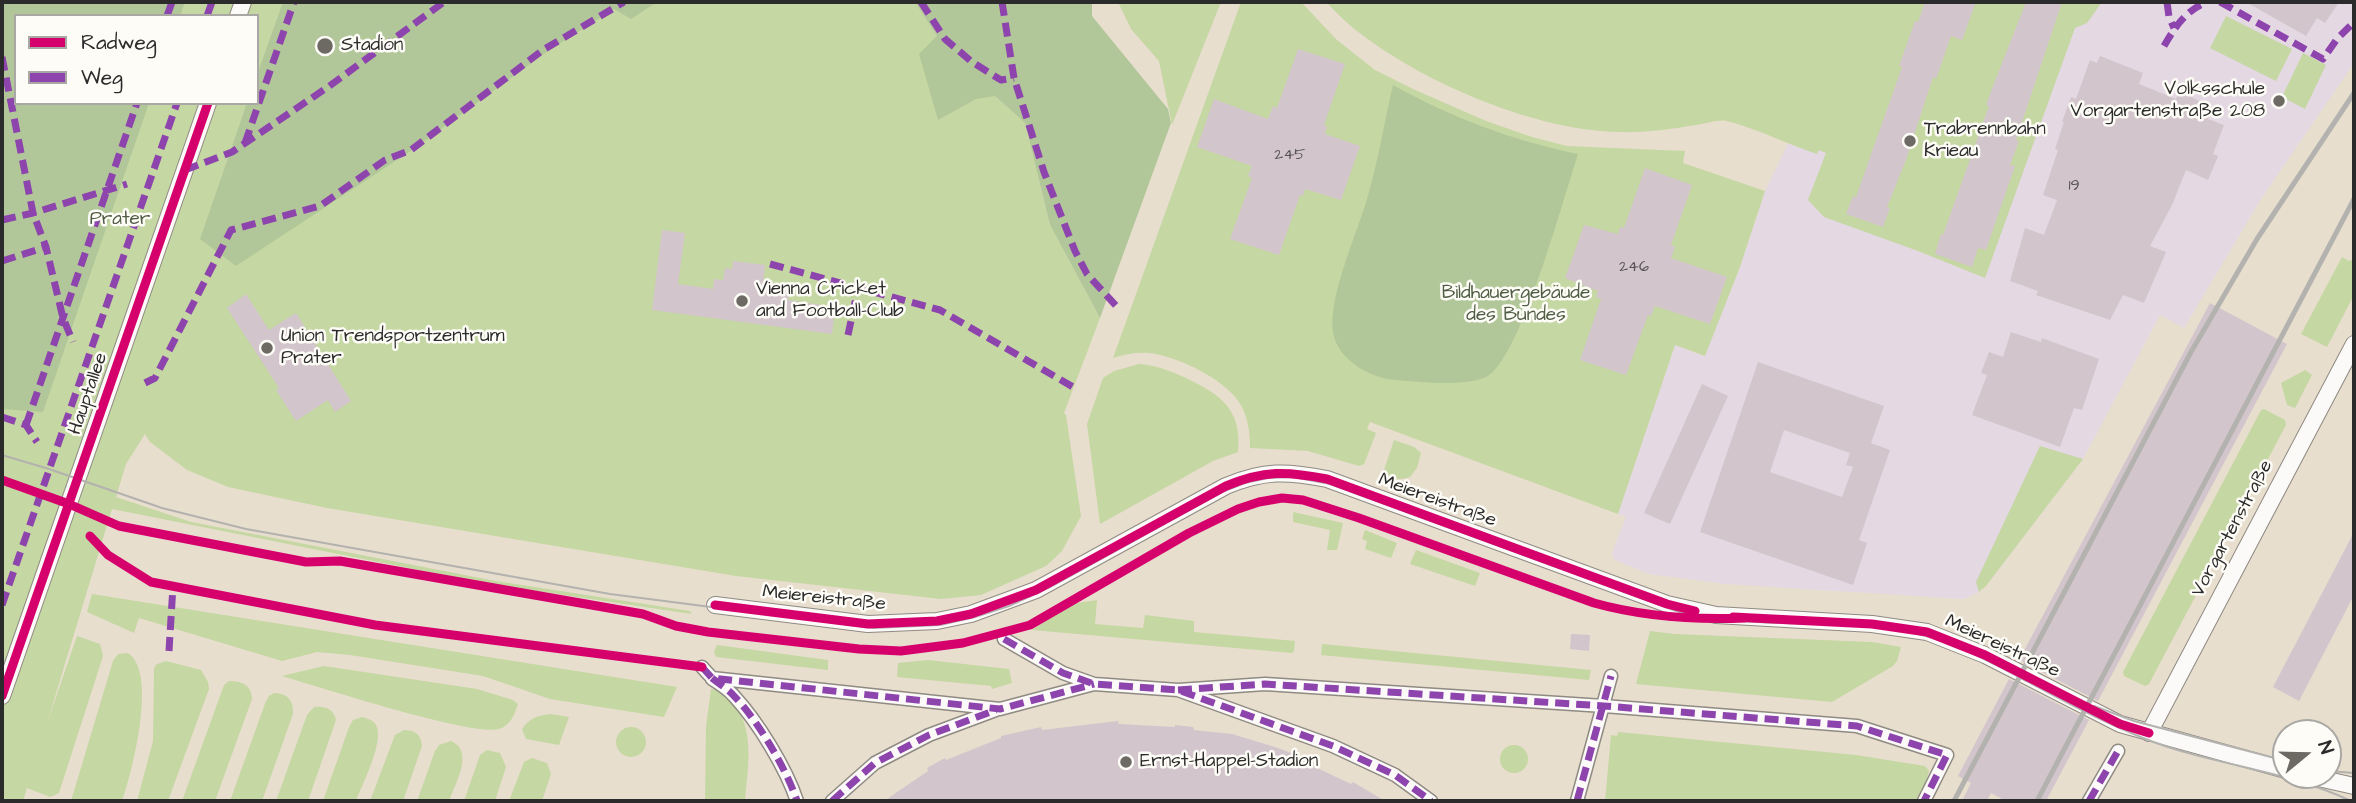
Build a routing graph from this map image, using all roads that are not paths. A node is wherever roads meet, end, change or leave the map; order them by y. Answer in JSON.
{"nodes":[{"id":1,"x":207,"y":105,"type":"edge"},
{"id":2,"x":2354,"y":344,"type":"edge"},
{"id":3,"x":715,"y":605,"type":"dead end"},
{"id":4,"x":1004,"y":639,"type":"dead end"},
{"id":5,"x":702,"y":667,"type":"dead end"},
{"id":6,"x":1611,"y":676,"type":"dead end"},
{"id":7,"x":712,"y":678,"type":"junction"},
{"id":8,"x":1094,"y":684,"type":"junction"},
{"id":9,"x":1178,"y":690,"type":"junction"},
{"id":10,"x":2,"y":696,"type":"edge"},
{"id":11,"x":1604,"y":706,"type":"junction"},
{"id":12,"x":1000,"y":709,"type":"junction"},
{"id":13,"x":2149,"y":733,"type":"junction"},
{"id":14,"x":2118,"y":751,"type":"dead end"},
{"id":15,"x":2272,"y":766,"type":"edge"},
{"id":16,"x":797,"y":801,"type":"edge"},
{"id":17,"x":832,"y":801,"type":"edge"},
{"id":18,"x":1431,"y":801,"type":"edge"},
{"id":19,"x":1577,"y":801,"type":"edge"},
{"id":20,"x":1924,"y":801,"type":"edge"},
{"id":21,"x":2089,"y":801,"type":"edge"}],
"edges":[{"from":1,"to":10,"type":"street","name":"Hauptallee"},
{"from":2,"to":13,"type":"street","name":"Vorgartenstraße"},
{"from":3,"to":13,"type":"street","name":"Meiereistraße"},
{"from":4,"to":8,"type":"street"},
{"from":5,"to":7,"type":"street"},
{"from":6,"to":11,"type":"street"},
{"from":7,"to":12,"type":"street"},
{"from":7,"to":16,"type":"street"},
{"from":8,"to":9,"type":"street"},
{"from":8,"to":12,"type":"street"},
{"from":9,"to":11,"type":"street"},
{"from":9,"to":18,"type":"street"},
{"from":11,"to":19,"type":"street"},
{"from":11,"to":20,"type":"street"},
{"from":12,"to":17,"type":"street"},
{"from":13,"to":15,"type":"street","name":"Meiereistraße"},
{"from":14,"to":21,"type":"street"}]}
